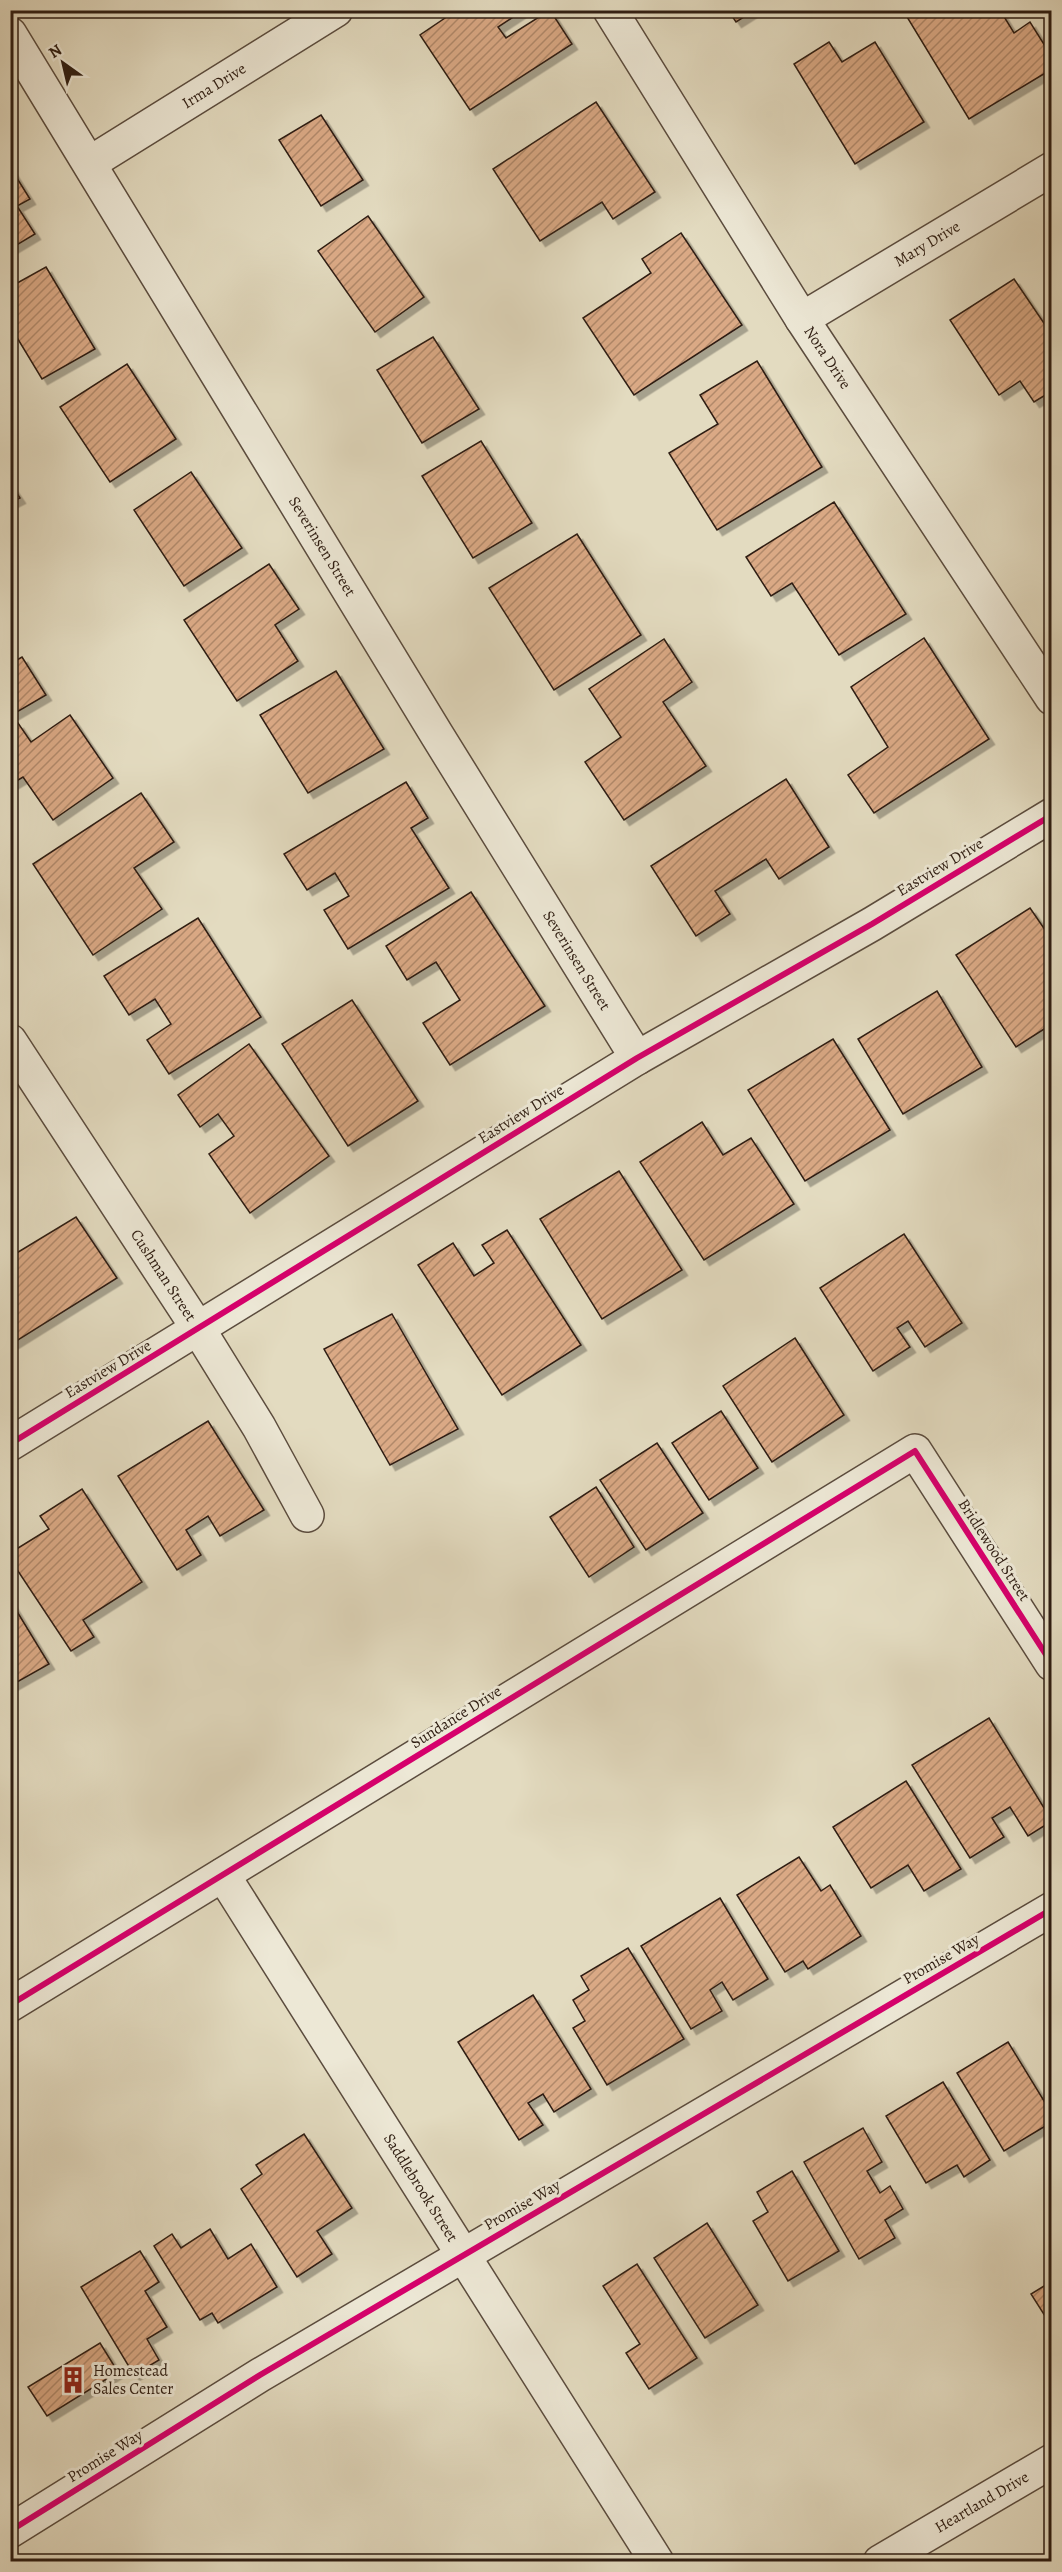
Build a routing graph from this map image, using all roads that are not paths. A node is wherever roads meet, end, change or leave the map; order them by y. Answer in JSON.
{"nodes":[{"id":1,"x":336,"y":10,"type":"edge"},
{"id":2,"x":610,"y":10,"type":"edge"},
{"id":3,"x":10,"y":34,"type":"edge"},
{"id":4,"x":90,"y":163,"type":"junction"},
{"id":5,"x":1052,"y":169,"type":"edge"},
{"id":6,"x":802,"y":319,"type":"junction"},
{"id":7,"x":1052,"y":698,"type":"edge"},
{"id":8,"x":1052,"y":815,"type":"edge"},
{"id":9,"x":10,"y":1041,"type":"edge"},
{"id":10,"x":637,"y":1058,"type":"junction"},
{"id":11,"x":199,"y":1330,"type":"junction"},
{"id":12,"x":10,"y":1444,"type":"edge"},
{"id":13,"x":915,"y":1451,"type":"joint"},
{"id":14,"x":307,"y":1515,"type":"dead end"},
{"id":15,"x":1052,"y":1664,"type":"edge"},
{"id":16,"x":223,"y":1875,"type":"junction"},
{"id":17,"x":1052,"y":1909,"type":"edge"},
{"id":18,"x":10,"y":2005,"type":"edge"},
{"id":19,"x":463,"y":2255,"type":"junction"},
{"id":20,"x":1052,"y":2461,"type":"edge"},
{"id":21,"x":10,"y":2531,"type":"edge"},
{"id":22,"x":657,"y":2562,"type":"edge"},
{"id":23,"x":880,"y":2562,"type":"edge"}],
"edges":[{"from":1,"to":4,"type":"street","name":"Irma Drive"},
{"from":2,"to":6,"type":"street","name":"Nora Drive"},
{"from":3,"to":4,"type":"street","name":"Severinsen Street"},
{"from":4,"to":10,"type":"street","name":"Severinsen Street"},
{"from":5,"to":6,"type":"street","name":"Mary Drive"},
{"from":6,"to":7,"type":"street","name":"Nora Drive"},
{"from":8,"to":10,"type":"street","name":"Eastview Drive"},
{"from":9,"to":11,"type":"street","name":"Cushman Street"},
{"from":10,"to":11,"type":"street","name":"Eastview Drive"},
{"from":11,"to":12,"type":"street","name":"Eastview Drive"},
{"from":11,"to":14,"type":"street","name":"Cushman Street"},
{"from":13,"to":15,"type":"street","name":"Bridlewood Street"},
{"from":13,"to":16,"type":"street","name":"Sundance Drive"},
{"from":16,"to":18,"type":"street","name":"Sundance Drive"},
{"from":16,"to":19,"type":"street","name":"Saddlebrook Street"},
{"from":17,"to":19,"type":"street","name":"Promise Way"},
{"from":19,"to":21,"type":"street","name":"Promise Way"},
{"from":19,"to":22,"type":"street","name":"Saddlebrook Street"},
{"from":20,"to":23,"type":"street","name":"Heartland Drive"}]}
